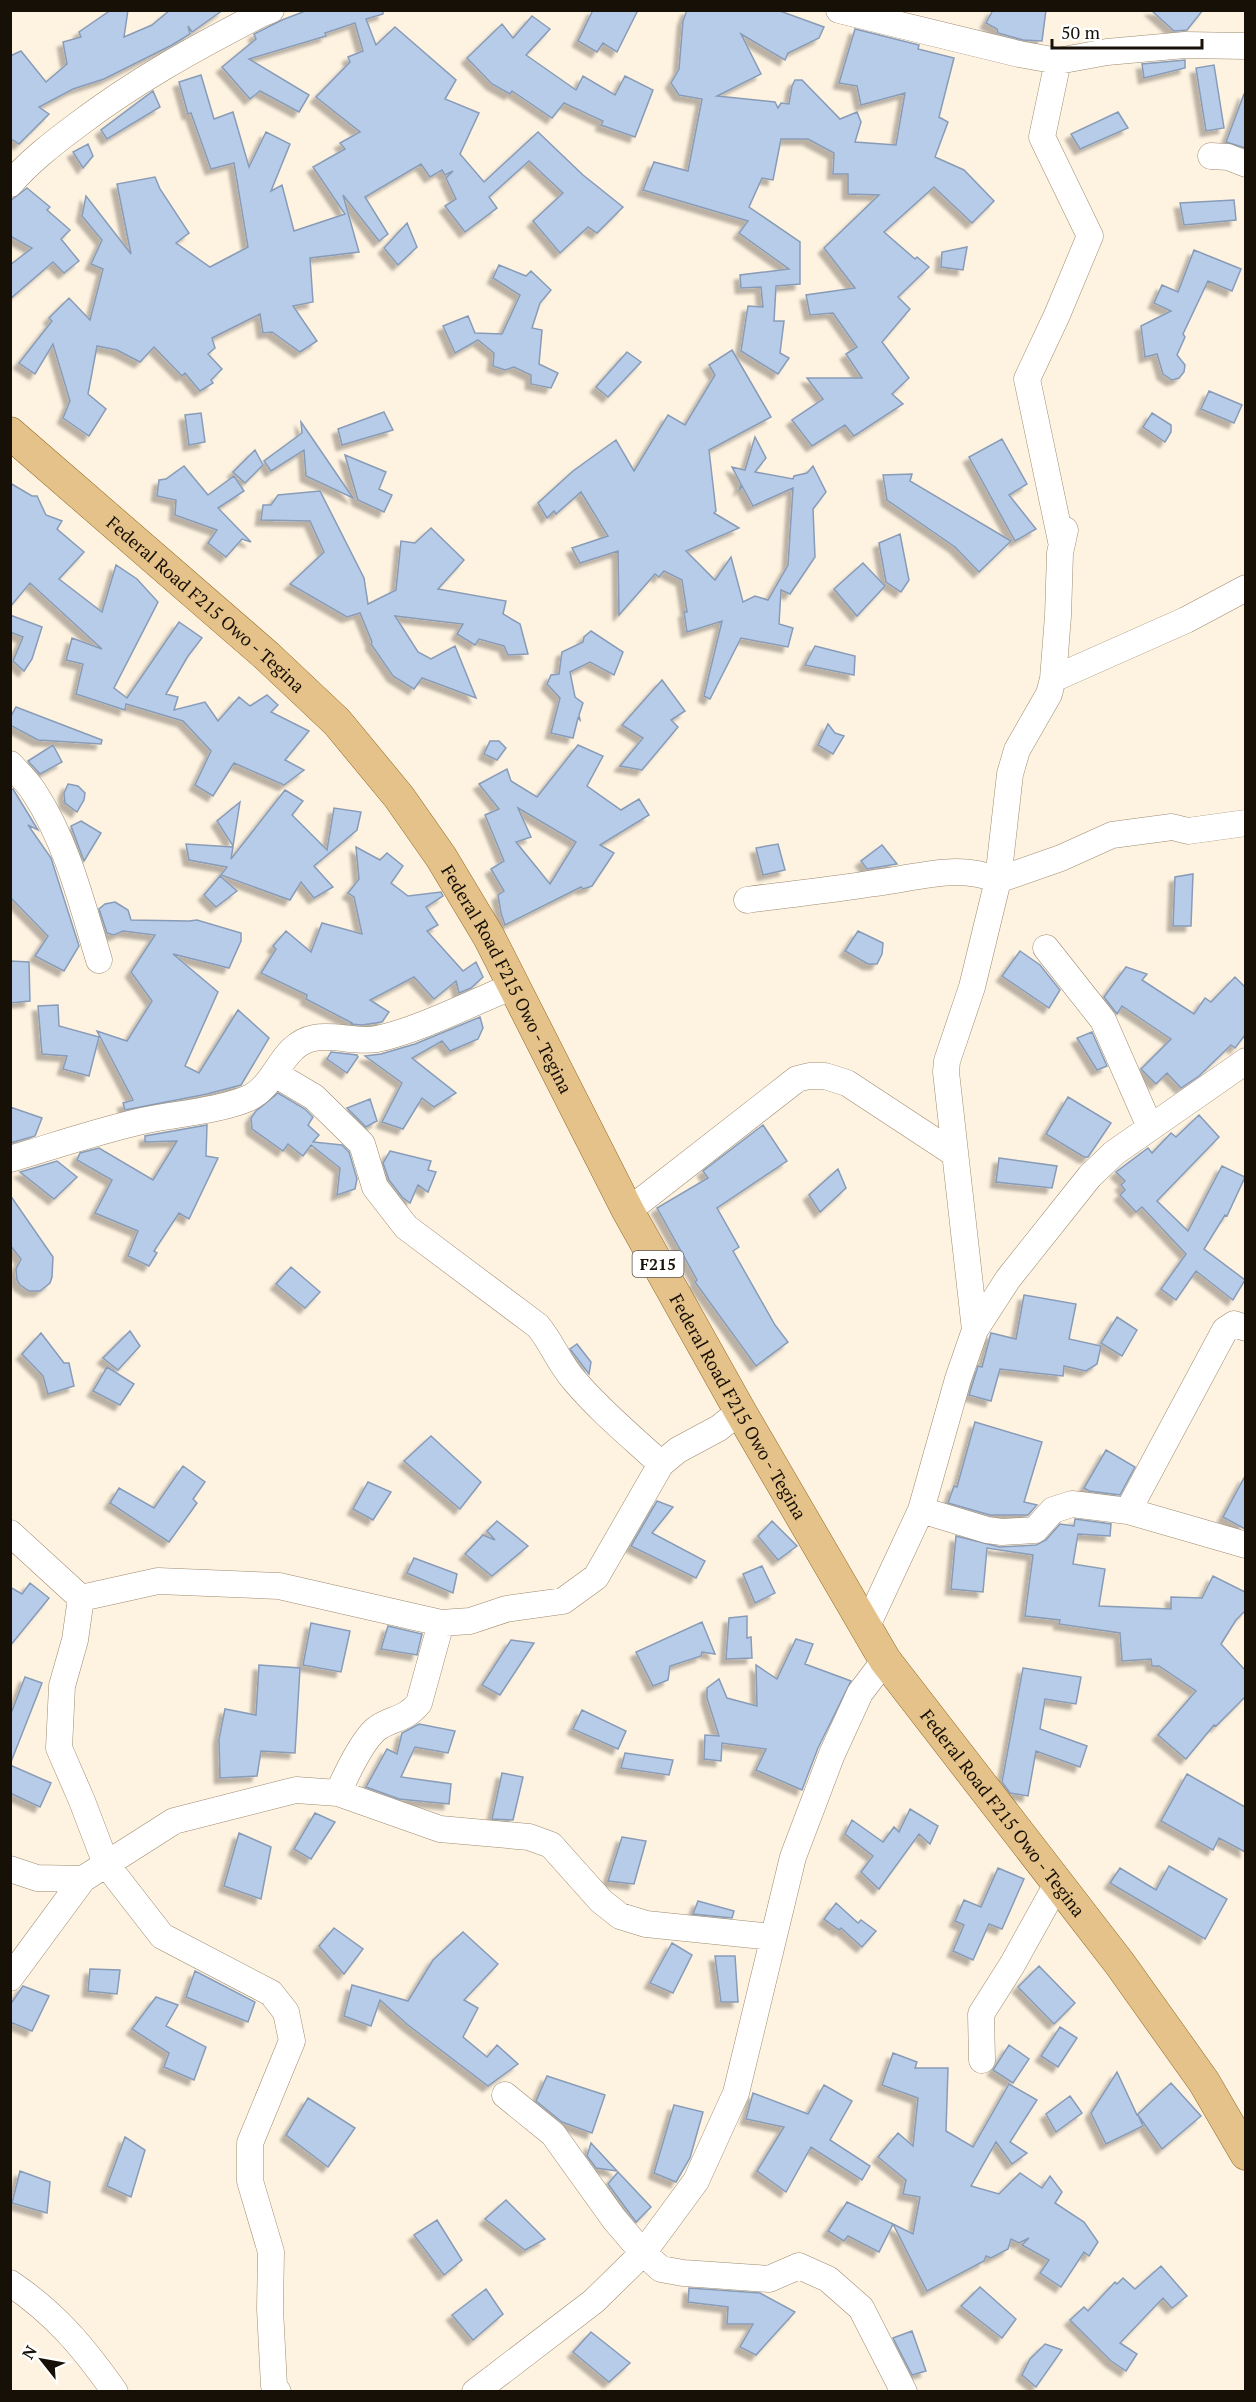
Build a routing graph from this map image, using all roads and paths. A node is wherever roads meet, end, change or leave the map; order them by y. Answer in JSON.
{"nodes":[{"id":1,"x":272,"y":10,"type":"edge"},
{"id":2,"x":839,"y":10,"type":"edge"},
{"id":3,"x":1245,"y":46,"type":"edge"},
{"id":4,"x":1058,"y":61,"type":"junction"},
{"id":5,"x":1210,"y":156,"type":"dead end"},
{"id":6,"x":1245,"y":164,"type":"edge"},
{"id":7,"x":10,"y":184,"type":"edge"},
{"id":8,"x":10,"y":433,"type":"edge"},
{"id":9,"x":1245,"y":588,"type":"edge"},
{"id":10,"x":1053,"y":679,"type":"junction"},
{"id":11,"x":10,"y":764,"type":"edge"},
{"id":12,"x":1245,"y":823,"type":"edge"},
{"id":13,"x":998,"y":880,"type":"junction"},
{"id":14,"x":747,"y":900,"type":"dead end"},
{"id":15,"x":1046,"y":948,"type":"dead end"},
{"id":16,"x":99,"y":960,"type":"dead end"},
{"id":17,"x":513,"y":986,"type":"junction"},
{"id":18,"x":1245,"y":1061,"type":"edge"},
{"id":19,"x":275,"y":1074,"type":"junction"},
{"id":20,"x":1150,"y":1127,"type":"junction"},
{"id":21,"x":955,"y":1154,"type":"junction"},
{"id":22,"x":10,"y":1159,"type":"edge"},
{"id":23,"x":628,"y":1211,"type":"junction"},
{"id":24,"x":1245,"y":1328,"type":"edge"},
{"id":25,"x":975,"y":1330,"type":"junction"},
{"id":26,"x":740,"y":1411,"type":"junction"},
{"id":27,"x":662,"y":1464,"type":"junction"},
{"id":28,"x":921,"y":1510,"type":"junction"},
{"id":29,"x":1128,"y":1512,"type":"junction"},
{"id":30,"x":10,"y":1533,"type":"edge"},
{"id":31,"x":1245,"y":1545,"type":"edge"},
{"id":32,"x":81,"y":1598,"type":"junction"},
{"id":33,"x":441,"y":1623,"type":"junction"},
{"id":34,"x":866,"y":1628,"type":"junction"},
{"id":35,"x":885,"y":1660,"type":"junction"},
{"id":36,"x":338,"y":1792,"type":"junction"},
{"id":37,"x":106,"y":1864,"type":"junction"},
{"id":38,"x":10,"y":1869,"type":"edge"},
{"id":39,"x":83,"y":1879,"type":"junction"},
{"id":40,"x":1057,"y":1884,"type":"junction"},
{"id":41,"x":772,"y":1937,"type":"junction"},
{"id":42,"x":10,"y":1978,"type":"edge"},
{"id":43,"x":982,"y":2060,"type":"dead end"},
{"id":44,"x":505,"y":2095,"type":"dead end"},
{"id":45,"x":1245,"y":2154,"type":"edge"},
{"id":46,"x":643,"y":2253,"type":"junction"},
{"id":47,"x":10,"y":2283,"type":"edge"},
{"id":48,"x":115,"y":2391,"type":"edge"},
{"id":49,"x":278,"y":2391,"type":"edge"},
{"id":50,"x":475,"y":2391,"type":"edge"},
{"id":51,"x":904,"y":2391,"type":"edge"}],
"edges":[{"from":1,"to":7,"type":"street"},
{"from":2,"to":4,"type":"street"},
{"from":3,"to":4,"type":"street"},
{"from":4,"to":10,"type":"street"},
{"from":5,"to":6,"type":"street"},
{"from":8,"to":17,"type":"main road","name":"Federal Road F215 Owo - Tegina","number":"F215"},
{"from":9,"to":10,"type":"street"},
{"from":10,"to":13,"type":"street"},
{"from":11,"to":16,"type":"street"},
{"from":12,"to":13,"type":"street"},
{"from":13,"to":14,"type":"street"},
{"from":13,"to":21,"type":"street"},
{"from":15,"to":20,"type":"street"},
{"from":17,"to":19,"type":"street"},
{"from":17,"to":23,"type":"main road","name":"Federal Road F215 Owo - Tegina","number":"F215"},
{"from":18,"to":20,"type":"street"},
{"from":19,"to":22,"type":"street"},
{"from":19,"to":27,"type":"street"},
{"from":20,"to":25,"type":"street"},
{"from":21,"to":23,"type":"street"},
{"from":21,"to":25,"type":"street"},
{"from":23,"to":26,"type":"main road","name":"Federal Road F215 Owo - Tegina","number":"F215"},
{"from":24,"to":29,"type":"street"},
{"from":25,"to":28,"type":"street"},
{"from":26,"to":27,"type":"street"},
{"from":26,"to":34,"type":"main road","name":"Federal Road F215 Owo - Tegina","number":"F215"},
{"from":27,"to":33,"type":"street"},
{"from":28,"to":29,"type":"street"},
{"from":28,"to":34,"type":"street"},
{"from":29,"to":31,"type":"street"},
{"from":30,"to":32,"type":"street"},
{"from":32,"to":33,"type":"street"},
{"from":32,"to":37,"type":"street"},
{"from":33,"to":36,"type":"street"},
{"from":34,"to":35,"type":"main road","name":"Federal Road F215 Owo - Tegina","number":"F215"},
{"from":35,"to":40,"type":"main road","name":"Federal Road F215 Owo - Tegina","number":"F215"},
{"from":35,"to":41,"type":"street"},
{"from":36,"to":37,"type":"street"},
{"from":36,"to":41,"type":"street"},
{"from":37,"to":39,"type":"street"},
{"from":37,"to":49,"type":"street"},
{"from":38,"to":39,"type":"street"},
{"from":39,"to":42,"type":"street"},
{"from":40,"to":43,"type":"street"},
{"from":40,"to":45,"type":"main road","name":"Federal Road F215 Owo - Tegina","number":"F215"},
{"from":41,"to":46,"type":"street"},
{"from":44,"to":46,"type":"street"},
{"from":46,"to":50,"type":"street"},
{"from":46,"to":51,"type":"street"},
{"from":47,"to":48,"type":"street"}]}
